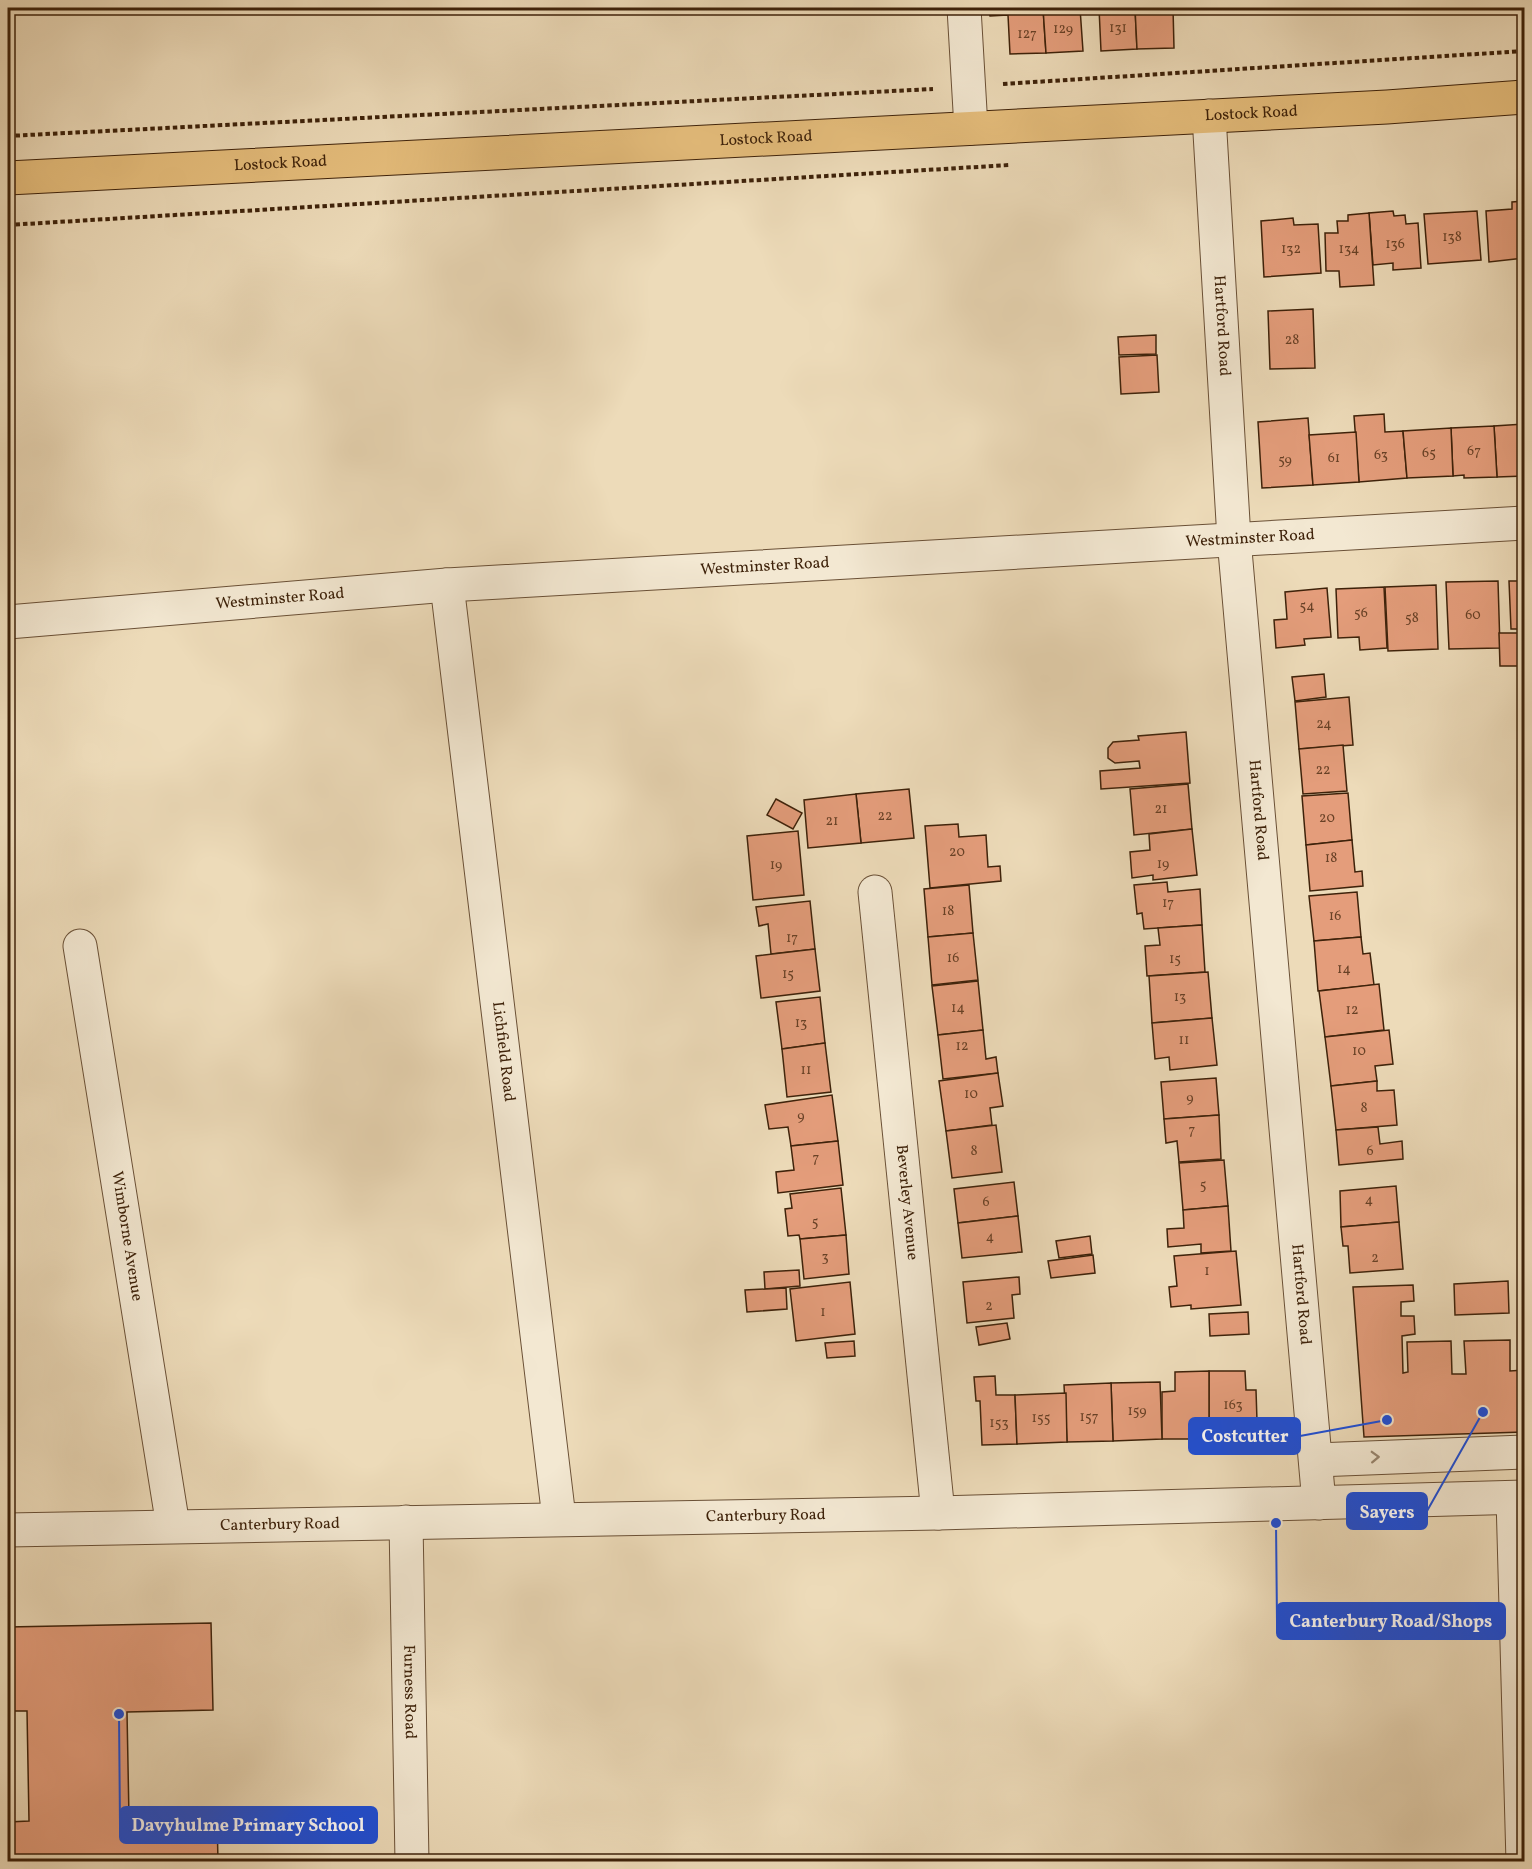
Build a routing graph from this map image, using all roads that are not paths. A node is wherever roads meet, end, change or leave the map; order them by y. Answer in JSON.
{"nodes":[{"id":1,"x":964,"y":8,"type":"edge"},
{"id":2,"x":1524,"y":97,"type":"edge"},
{"id":3,"x":1209,"y":116,"type":"junction"},
{"id":4,"x":971,"y":128,"type":"junction"},
{"id":5,"x":8,"y":178,"type":"edge"},
{"id":6,"x":1524,"y":523,"type":"edge"},
{"id":7,"x":1234,"y":539,"type":"junction"},
{"id":8,"x":447,"y":585,"type":"junction"},
{"id":9,"x":8,"y":622,"type":"edge"},
{"id":10,"x":875,"y":892,"type":"dead end"},
{"id":11,"x":80,"y":946,"type":"dead end"},
{"id":12,"x":1524,"y":1452,"type":"edge"},
{"id":13,"x":1316,"y":1460,"type":"junction"},
{"id":14,"x":1519,"y":1497,"type":"edge"},
{"id":15,"x":1319,"y":1503,"type":"junction"},
{"id":16,"x":938,"y":1513,"type":"junction"},
{"id":17,"x":559,"y":1518,"type":"junction"},
{"id":18,"x":406,"y":1522,"type":"junction"},
{"id":19,"x":173,"y":1526,"type":"junction"},
{"id":20,"x":8,"y":1530,"type":"edge"},
{"id":21,"x":412,"y":1862,"type":"edge"},
{"id":22,"x":1523,"y":1862,"type":"edge"}],
"edges":[{"from":1,"to":4,"type":"street"},
{"from":2,"to":3,"type":"main road","name":"Lostock Road"},
{"from":3,"to":4,"type":"main road","name":"Lostock Road"},
{"from":3,"to":7,"type":"street","name":"Hartford Road"},
{"from":4,"to":5,"type":"main road","name":"Lostock Road"},
{"from":6,"to":7,"type":"street","name":"Westminster Road"},
{"from":7,"to":8,"type":"street","name":"Westminster Road"},
{"from":7,"to":13,"type":"street","name":"Hartford Road"},
{"from":8,"to":9,"type":"street","name":"Westminster Road"},
{"from":8,"to":17,"type":"street","name":"Lichfield Road"},
{"from":10,"to":16,"type":"street","name":"Beverley Avenue"},
{"from":11,"to":19,"type":"street","name":"Wimborne Avenue"},
{"from":13,"to":12,"type":"street","one_way":true},
{"from":13,"to":15,"type":"street","name":"Hartford Road"},
{"from":14,"to":15,"type":"street","name":"Canterbury Road"},
{"from":14,"to":22,"type":"street"},
{"from":15,"to":16,"type":"street","name":"Canterbury Road"},
{"from":16,"to":17,"type":"street","name":"Canterbury Road"},
{"from":17,"to":18,"type":"street","name":"Canterbury Road"},
{"from":18,"to":19,"type":"street","name":"Canterbury Road"},
{"from":18,"to":21,"type":"street","name":"Furness Road"},
{"from":19,"to":20,"type":"street","name":"Canterbury Road"}]}
